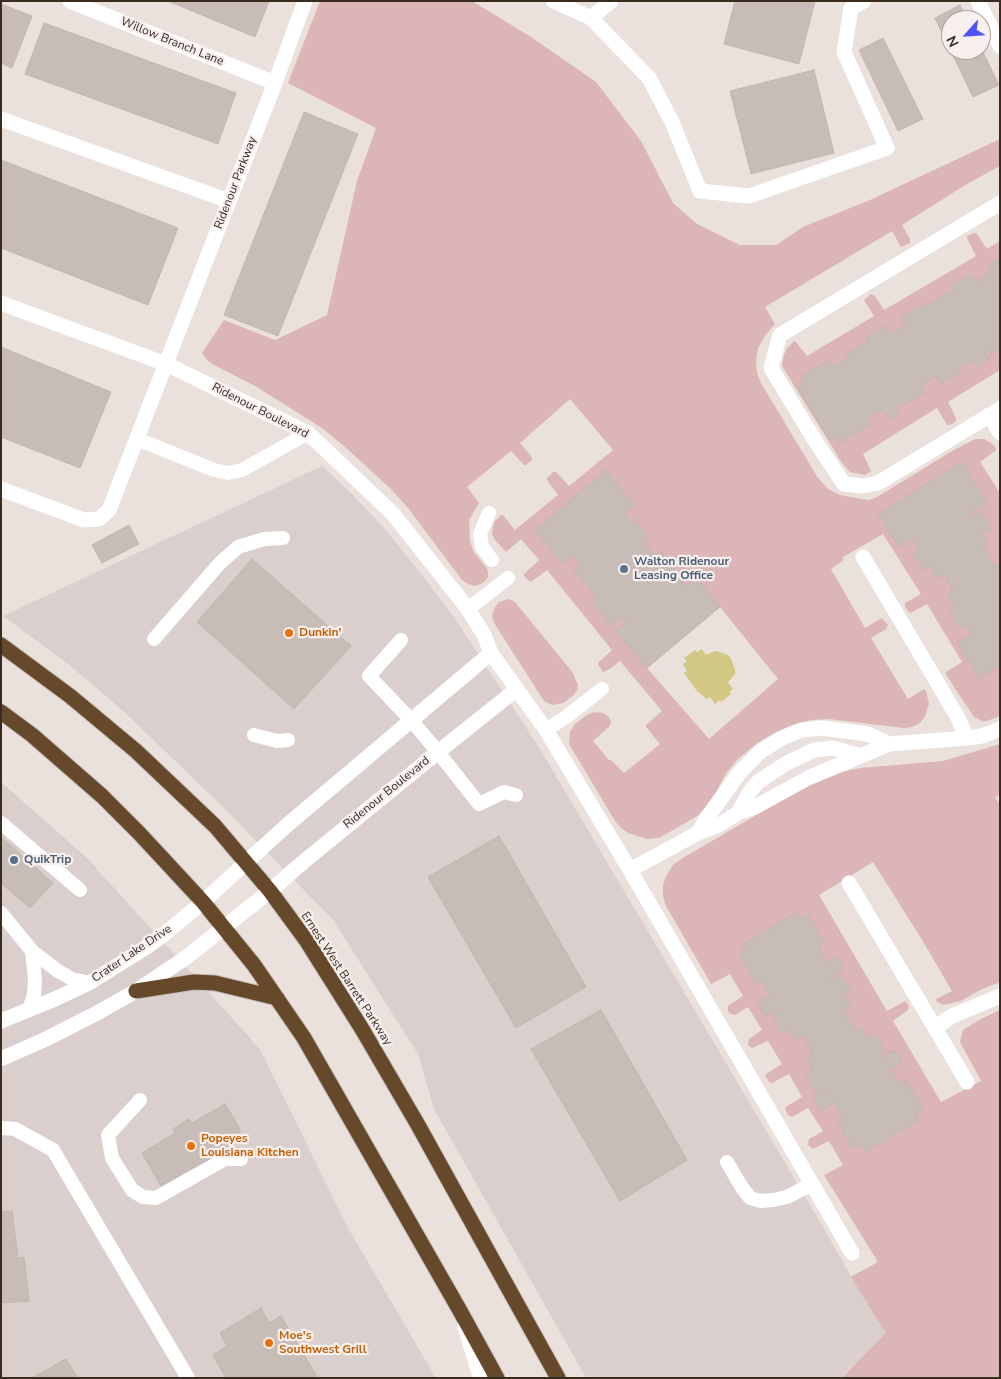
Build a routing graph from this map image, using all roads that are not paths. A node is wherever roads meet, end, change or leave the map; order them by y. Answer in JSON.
{"nodes":[{"id":1,"x":70,"y":1,"type":"edge"},
{"id":2,"x":305,"y":1,"type":"edge"},
{"id":3,"x":553,"y":1,"type":"edge"},
{"id":4,"x":611,"y":1,"type":"edge"},
{"id":5,"x":864,"y":1,"type":"edge"},
{"id":6,"x":978,"y":1,"type":"edge"},
{"id":7,"x":591,"y":18,"type":"junction"},
{"id":8,"x":1000,"y":46,"type":"edge"},
{"id":9,"x":275,"y":82,"type":"junction"},
{"id":10,"x":1,"y":119,"type":"edge"},
{"id":11,"x":229,"y":201,"type":"junction"},
{"id":12,"x":1000,"y":203,"type":"edge"},
{"id":13,"x":1,"y":302,"type":"edge"},
{"id":14,"x":166,"y":364,"type":"junction"},
{"id":15,"x":994,"y":412,"type":"edge"},
{"id":16,"x":1000,"y":432,"type":"edge"},
{"id":17,"x":308,"y":433,"type":"junction"},
{"id":18,"x":137,"y":439,"type":"junction"},
{"id":19,"x":1,"y":488,"type":"edge"},
{"id":20,"x":489,"y":513,"type":"dead end"},
{"id":21,"x":283,"y":538,"type":"dead end"},
{"id":22,"x":863,"y":557,"type":"dead end"},
{"id":23,"x":492,"y":560,"type":"dead end"},
{"id":24,"x":508,"y":578,"type":"dead end"},
{"id":25,"x":468,"y":609,"type":"junction"},
{"id":26,"x":154,"y":639,"type":"dead end"},
{"id":27,"x":401,"y":640,"type":"dead end"},
{"id":28,"x":1,"y":645,"type":"edge"},
{"id":29,"x":491,"y":653,"type":"junction"},
{"id":30,"x":517,"y":689,"type":"junction"},
{"id":31,"x":602,"y":689,"type":"dead end"},
{"id":32,"x":1,"y":712,"type":"edge"},
{"id":33,"x":411,"y":720,"type":"junction"},
{"id":34,"x":1000,"y":729,"type":"edge"},
{"id":35,"x":546,"y":730,"type":"junction"},
{"id":36,"x":254,"y":735,"type":"dead end"},
{"id":37,"x":967,"y":738,"type":"junction"},
{"id":38,"x":288,"y":740,"type":"dead end"},
{"id":39,"x":889,"y":744,"type":"junction"},
{"id":40,"x":438,"y":752,"type":"junction"},
{"id":41,"x":861,"y":756,"type":"junction"},
{"id":42,"x":516,"y":795,"type":"dead end"},
{"id":43,"x":738,"y":813,"type":"junction"},
{"id":44,"x":1,"y":823,"type":"edge"},
{"id":45,"x":698,"y":833,"type":"junction"},
{"id":46,"x":246,"y":862,"type":"junction"},
{"id":47,"x":630,"y":870,"type":"junction"},
{"id":48,"x":849,"y":883,"type":"dead end"},
{"id":49,"x":80,"y":890,"type":"dead end"},
{"id":50,"x":270,"y":891,"type":"junction"},
{"id":51,"x":203,"y":902,"type":"junction"},
{"id":52,"x":1,"y":913,"type":"edge"},
{"id":53,"x":225,"y":928,"type":"junction"},
{"id":54,"x":32,"y":951,"type":"junction"},
{"id":55,"x":90,"y":983,"type":"junction"},
{"id":56,"x":136,"y":991,"type":"junction"},
{"id":57,"x":1000,"y":996,"type":"edge"},
{"id":58,"x":277,"y":998,"type":"junction"},
{"id":59,"x":29,"y":1010,"type":"junction"},
{"id":60,"x":1,"y":1021,"type":"edge"},
{"id":61,"x":935,"y":1028,"type":"junction"},
{"id":62,"x":1,"y":1060,"type":"edge"},
{"id":63,"x":967,"y":1082,"type":"dead end"},
{"id":64,"x":140,"y":1100,"type":"dead end"},
{"id":65,"x":1,"y":1128,"type":"edge"},
{"id":66,"x":241,"y":1159,"type":"dead end"},
{"id":67,"x":727,"y":1162,"type":"dead end"},
{"id":68,"x":812,"y":1184,"type":"junction"},
{"id":69,"x":852,"y":1253,"type":"dead end"},
{"id":70,"x":459,"y":1309,"type":"junction"},
{"id":71,"x":188,"y":1378,"type":"edge"},
{"id":72,"x":480,"y":1378,"type":"edge"},
{"id":73,"x":497,"y":1378,"type":"edge"},
{"id":74,"x":558,"y":1378,"type":"edge"}],
"edges":[{"from":1,"to":9,"type":"street","name":"Willow Branch Lane"},
{"from":2,"to":9,"type":"street","name":"Ridenour Parkway"},
{"from":3,"to":7,"type":"street"},
{"from":4,"to":7,"type":"street"},
{"from":5,"to":7,"type":"street"},
{"from":6,"to":8,"type":"street"},
{"from":9,"to":11,"type":"street","name":"Ridenour Parkway"},
{"from":10,"to":11,"type":"street"},
{"from":11,"to":14,"type":"street","name":"Ridenour Parkway"},
{"from":12,"to":15,"type":"street"},
{"from":13,"to":14,"type":"street","name":"Ridenour Boulevard"},
{"from":14,"to":17,"type":"street","name":"Ridenour Boulevard"},
{"from":14,"to":18,"type":"street","name":"Ridenour Parkway"},
{"from":15,"to":16,"type":"street"},
{"from":17,"to":18,"type":"lane"},
{"from":17,"to":25,"type":"street","name":"Ridenour Boulevard"},
{"from":18,"to":19,"type":"street","name":"Ridenour Parkway"},
{"from":20,"to":23,"type":"lane"},
{"from":21,"to":26,"type":"lane"},
{"from":22,"to":37,"type":"street"},
{"from":24,"to":25,"type":"lane"},
{"from":25,"to":29,"type":"street","name":"Ridenour Boulevard"},
{"from":27,"to":33,"type":"lane"},
{"from":28,"to":46,"type":"highway","name":"Ernest West Barrett Parkway"},
{"from":29,"to":30,"type":"street","name":"Ridenour Boulevard"},
{"from":29,"to":33,"type":"street"},
{"from":30,"to":35,"type":"street"},
{"from":30,"to":40,"type":"street","name":"Ridenour Boulevard"},
{"from":31,"to":35,"type":"lane"},
{"from":32,"to":51,"type":"highway"},
{"from":33,"to":40,"type":"lane"},
{"from":33,"to":46,"type":"street"},
{"from":34,"to":37,"type":"street"},
{"from":35,"to":47,"type":"street"},
{"from":36,"to":38,"type":"lane"},
{"from":37,"to":39,"type":"street"},
{"from":39,"to":41,"type":"street"},
{"from":39,"to":45,"type":"street"},
{"from":40,"to":42,"type":"lane"},
{"from":40,"to":50,"type":"street","name":"Ridenour Boulevard"},
{"from":41,"to":43,"type":"street"},
{"from":41,"to":43,"type":"street"},
{"from":43,"to":45,"type":"street"},
{"from":44,"to":49,"type":"lane"},
{"from":45,"to":47,"type":"street"},
{"from":46,"to":50,"type":"highway","name":"Ernest West Barrett Parkway"},
{"from":46,"to":51,"type":"street","name":"Crater Lake Drive"},
{"from":47,"to":68,"type":"street"},
{"from":48,"to":61,"type":"street"},
{"from":50,"to":53,"type":"street","name":"Ridenour Boulevard"},
{"from":50,"to":74,"type":"highway","name":"Ernest West Barrett Parkway"},
{"from":51,"to":53,"type":"highway"},
{"from":51,"to":55,"type":"street","name":"Crater Lake Drive"},
{"from":52,"to":54,"type":"lane"},
{"from":53,"to":56,"type":"street"},
{"from":53,"to":58,"type":"highway"},
{"from":54,"to":55,"type":"lane"},
{"from":54,"to":59,"type":"lane"},
{"from":55,"to":59,"type":"street","name":"Crater Lake Drive"},
{"from":56,"to":58,"type":"highway"},
{"from":56,"to":62,"type":"street"},
{"from":57,"to":61,"type":"street"},
{"from":58,"to":70,"type":"highway"},
{"from":59,"to":60,"type":"street","name":"Crater Lake Drive"},
{"from":61,"to":63,"type":"street"},
{"from":64,"to":66,"type":"lane"},
{"from":65,"to":71,"type":"lane"},
{"from":67,"to":68,"type":"lane"},
{"from":68,"to":69,"type":"street"},
{"from":70,"to":72,"type":"lane"},
{"from":70,"to":73,"type":"highway"}]}
